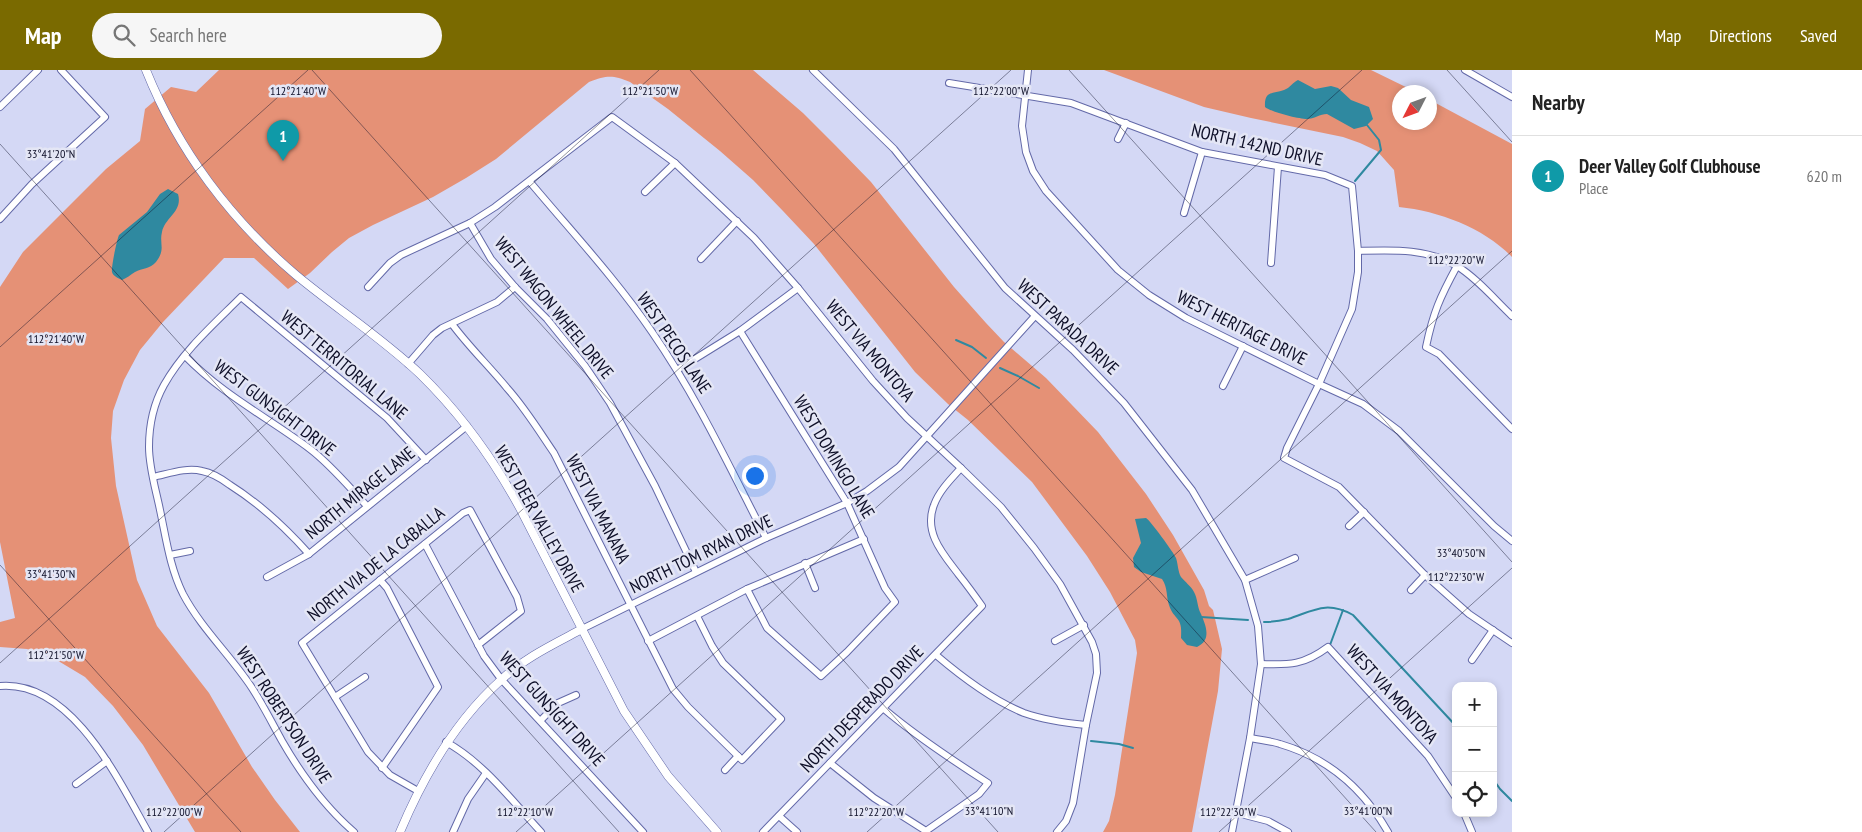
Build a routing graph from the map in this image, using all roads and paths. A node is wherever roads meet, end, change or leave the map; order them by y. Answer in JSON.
{"nodes":[{"id":1,"x":38,"y":70,"type":"edge"},
{"id":2,"x":61,"y":70,"type":"edge"},
{"id":3,"x":146,"y":70,"type":"edge"},
{"id":4,"x":814,"y":70,"type":"edge"},
{"id":5,"x":1028,"y":70,"type":"edge"},
{"id":6,"x":1465,"y":70,"type":"edge"},
{"id":7,"x":949,"y":83,"type":"dead end"},
{"id":8,"x":1024,"y":96,"type":"junction"},
{"id":9,"x":1512,"y":97,"type":"edge"},
{"id":10,"x":0,"y":107,"type":"edge"},
{"id":11,"x":1126,"y":123,"type":"junction"},
{"id":12,"x":1118,"y":139,"type":"dead end"},
{"id":13,"x":1202,"y":152,"type":"junction"},
{"id":14,"x":674,"y":163,"type":"junction"},
{"id":15,"x":1278,"y":167,"type":"junction"},
{"id":16,"x":530,"y":182,"type":"junction"},
{"id":17,"x":645,"y":192,"type":"dead end"},
{"id":18,"x":1184,"y":212,"type":"dead end"},
{"id":19,"x":0,"y":219,"type":"edge"},
{"id":20,"x":737,"y":221,"type":"junction"},
{"id":21,"x":470,"y":223,"type":"junction"},
{"id":22,"x":1358,"y":251,"type":"junction"},
{"id":23,"x":701,"y":259,"type":"dead end"},
{"id":24,"x":1271,"y":263,"type":"dead end"},
{"id":25,"x":1457,"y":266,"type":"junction"},
{"id":26,"x":368,"y":287,"type":"dead end"},
{"id":27,"x":516,"y":288,"type":"junction"},
{"id":28,"x":798,"y":288,"type":"junction"},
{"id":29,"x":241,"y":297,"type":"joint"},
{"id":30,"x":1036,"y":316,"type":"junction"},
{"id":31,"x":1512,"y":316,"type":"edge"},
{"id":32,"x":452,"y":324,"type":"junction"},
{"id":33,"x":740,"y":331,"type":"junction"},
{"id":34,"x":1242,"y":346,"type":"junction"},
{"id":35,"x":185,"y":356,"type":"junction"},
{"id":36,"x":408,"y":364,"type":"junction"},
{"id":37,"x":677,"y":370,"type":"junction"},
{"id":38,"x":1319,"y":384,"type":"junction"},
{"id":39,"x":1223,"y":386,"type":"dead end"},
{"id":40,"x":467,"y":426,"type":"junction"},
{"id":41,"x":1512,"y":429,"type":"edge"},
{"id":42,"x":927,"y":436,"type":"junction"},
{"id":43,"x":426,"y":460,"type":"junction"},
{"id":44,"x":961,"y":468,"type":"junction"},
{"id":45,"x":153,"y":477,"type":"junction"},
{"id":46,"x":847,"y":503,"type":"junction"},
{"id":47,"x":367,"y":506,"type":"junction"},
{"id":48,"x":924,"y":509,"type":"dead end"},
{"id":49,"x":932,"y":511,"type":"junction"},
{"id":50,"x":1364,"y":512,"type":"junction"},
{"id":51,"x":1349,"y":526,"type":"dead end"},
{"id":52,"x":766,"y":538,"type":"junction"},
{"id":53,"x":864,"y":539,"type":"junction"},
{"id":54,"x":1512,"y":540,"type":"edge"},
{"id":55,"x":425,"y":544,"type":"junction"},
{"id":56,"x":190,"y":551,"type":"dead end"},
{"id":57,"x":309,"y":554,"type":"junction"},
{"id":58,"x":170,"y":555,"type":"junction"},
{"id":59,"x":1295,"y":558,"type":"dead end"},
{"id":60,"x":805,"y":563,"type":"junction"},
{"id":61,"x":696,"y":572,"type":"junction"},
{"id":62,"x":1425,"y":575,"type":"junction"},
{"id":63,"x":267,"y":577,"type":"dead end"},
{"id":64,"x":380,"y":580,"type":"junction"},
{"id":65,"x":1245,"y":580,"type":"junction"},
{"id":66,"x":814,"y":588,"type":"dead end"},
{"id":67,"x":747,"y":589,"type":"junction"},
{"id":68,"x":1411,"y":590,"type":"dead end"},
{"id":69,"x":630,"y":605,"type":"junction"},
{"id":70,"x":697,"y":616,"type":"junction"},
{"id":71,"x":1084,"y":625,"type":"junction"},
{"id":72,"x":582,"y":629,"type":"junction"},
{"id":73,"x":1492,"y":630,"type":"junction"},
{"id":74,"x":648,"y":641,"type":"junction"},
{"id":75,"x":1055,"y":641,"type":"dead end"},
{"id":76,"x":1512,"y":643,"type":"edge"},
{"id":77,"x":478,"y":645,"type":"junction"},
{"id":78,"x":936,"y":655,"type":"junction"},
{"id":79,"x":1472,"y":660,"type":"dead end"},
{"id":80,"x":1261,"y":664,"type":"junction"},
{"id":81,"x":365,"y":677,"type":"dead end"},
{"id":82,"x":501,"y":679,"type":"junction"},
{"id":83,"x":0,"y":686,"type":"edge"},
{"id":84,"x":576,"y":695,"type":"dead end"},
{"id":85,"x":335,"y":697,"type":"junction"},
{"id":86,"x":884,"y":709,"type":"junction"},
{"id":87,"x":541,"y":720,"type":"junction"},
{"id":88,"x":1086,"y":726,"type":"junction"},
{"id":89,"x":1250,"y":738,"type":"junction"},
{"id":90,"x":446,"y":742,"type":"junction"},
{"id":91,"x":740,"y":758,"type":"junction"},
{"id":92,"x":107,"y":761,"type":"junction"},
{"id":93,"x":830,"y":763,"type":"junction"},
{"id":94,"x":382,"y":768,"type":"junction"},
{"id":95,"x":725,"y":770,"type":"dead end"},
{"id":96,"x":486,"y":773,"type":"junction"},
{"id":97,"x":76,"y":784,"type":"dead end"},
{"id":98,"x":418,"y":791,"type":"junction"},
{"id":99,"x":1452,"y":792,"type":"edge"},
{"id":100,"x":1237,"y":813,"type":"junction"},
{"id":101,"x":779,"y":816,"type":"junction"},
{"id":102,"x":1466,"y":817,"type":"edge"},
{"id":103,"x":148,"y":832,"type":"edge"},
{"id":104,"x":354,"y":832,"type":"edge"},
{"id":105,"x":400,"y":832,"type":"edge"},
{"id":106,"x":454,"y":832,"type":"edge"},
{"id":107,"x":541,"y":832,"type":"edge"},
{"id":108,"x":643,"y":832,"type":"edge"},
{"id":109,"x":717,"y":832,"type":"edge"},
{"id":110,"x":763,"y":832,"type":"edge"},
{"id":111,"x":797,"y":832,"type":"edge"},
{"id":112,"x":1057,"y":832,"type":"edge"},
{"id":113,"x":1232,"y":832,"type":"edge"},
{"id":114,"x":1288,"y":832,"type":"edge"},
{"id":115,"x":1388,"y":832,"type":"edge"},
{"id":116,"x":1472,"y":832,"type":"edge"}],
"edges":[{"from":1,"to":10,"type":"street"},
{"from":2,"to":19,"type":"street"},
{"from":3,"to":36,"type":"street","name":"WEST DEER VALLEY DRIVE"},
{"from":4,"to":30,"type":"street","name":"WEST PARADA DRIVE"},
{"from":5,"to":8,"type":"street","name":"WEST HERITAGE DRIVE"},
{"from":6,"to":9,"type":"street"},
{"from":7,"to":8,"type":"street","name":"NORTH 142ND DRIVE"},
{"from":8,"to":11,"type":"street","name":"NORTH 142ND DRIVE"},
{"from":8,"to":34,"type":"street","name":"WEST HERITAGE DRIVE"},
{"from":11,"to":12,"type":"street"},
{"from":11,"to":13,"type":"street","name":"NORTH 142ND DRIVE"},
{"from":13,"to":15,"type":"street","name":"NORTH 142ND DRIVE"},
{"from":13,"to":18,"type":"street"},
{"from":14,"to":16,"type":"street","name":"WEST VIA MONTOYA"},
{"from":14,"to":17,"type":"street"},
{"from":14,"to":20,"type":"street","name":"WEST VIA MONTOYA"},
{"from":15,"to":22,"type":"street","name":"NORTH 142ND DRIVE"},
{"from":15,"to":24,"type":"street"},
{"from":16,"to":21,"type":"street"},
{"from":16,"to":37,"type":"street","name":"WEST PECOS LANE"},
{"from":20,"to":23,"type":"street"},
{"from":20,"to":28,"type":"street","name":"WEST VIA MONTOYA"},
{"from":21,"to":26,"type":"street"},
{"from":21,"to":27,"type":"street","name":"WEST WAGON WHEEL DRIVE"},
{"from":22,"to":25,"type":"street"},
{"from":22,"to":38,"type":"street"},
{"from":25,"to":31,"type":"street"},
{"from":25,"to":41,"type":"street"},
{"from":27,"to":32,"type":"street"},
{"from":27,"to":61,"type":"street","name":"WEST WAGON WHEEL DRIVE"},
{"from":28,"to":33,"type":"street"},
{"from":28,"to":42,"type":"street","name":"WEST VIA MONTOYA"},
{"from":29,"to":35,"type":"street","name":"WEST ROBERTSON DRIVE"},
{"from":29,"to":43,"type":"street","name":"WEST TERRITORIAL LANE"},
{"from":30,"to":42,"type":"street","name":"NORTH TOM RYAN DRIVE"},
{"from":30,"to":65,"type":"street","name":"WEST PARADA DRIVE"},
{"from":32,"to":36,"type":"street"},
{"from":32,"to":69,"type":"street","name":"WEST VIA MANANA"},
{"from":33,"to":37,"type":"street"},
{"from":33,"to":46,"type":"street","name":"WEST DOMINGO LANE"},
{"from":34,"to":38,"type":"street","name":"WEST HERITAGE DRIVE"},
{"from":34,"to":39,"type":"street"},
{"from":35,"to":45,"type":"street","name":"WEST ROBERTSON DRIVE"},
{"from":35,"to":47,"type":"street","name":"WEST GUNSIGHT DRIVE"},
{"from":36,"to":40,"type":"street","name":"WEST DEER VALLEY DRIVE"},
{"from":37,"to":52,"type":"street","name":"WEST PECOS LANE"},
{"from":38,"to":50,"type":"street"},
{"from":38,"to":54,"type":"street","name":"WEST HERITAGE DRIVE"},
{"from":40,"to":43,"type":"street","name":"NORTH MIRAGE LANE"},
{"from":40,"to":72,"type":"street","name":"WEST DEER VALLEY DRIVE"},
{"from":42,"to":44,"type":"street","name":"WEST VIA MONTOYA"},
{"from":42,"to":46,"type":"street","name":"NORTH TOM RYAN DRIVE"},
{"from":43,"to":47,"type":"street","name":"NORTH MIRAGE LANE"},
{"from":44,"to":49,"type":"street"},
{"from":44,"to":71,"type":"street","name":"WEST VIA MONTOYA"},
{"from":45,"to":57,"type":"street"},
{"from":45,"to":58,"type":"street","name":"WEST ROBERTSON DRIVE"},
{"from":46,"to":52,"type":"street","name":"NORTH TOM RYAN DRIVE"},
{"from":46,"to":53,"type":"street","name":"WEST DOMINGO LANE"},
{"from":47,"to":57,"type":"street","name":"NORTH MIRAGE LANE"},
{"from":48,"to":49,"type":"street"},
{"from":49,"to":78,"type":"street","name":"NORTH DESPERADO DRIVE"},
{"from":50,"to":51,"type":"street"},
{"from":50,"to":62,"type":"street"},
{"from":52,"to":61,"type":"street","name":"NORTH TOM RYAN DRIVE"},
{"from":53,"to":60,"type":"street"},
{"from":53,"to":67,"type":"street","name":"WEST DOMINGO LANE"},
{"from":55,"to":64,"type":"street","name":"NORTH VIA DE LA CABALLA"},
{"from":55,"to":77,"type":"street","name":"WEST GUNSIGHT DRIVE"},
{"from":55,"to":77,"type":"street","name":"NORTH VIA DE LA CABALLA"},
{"from":56,"to":58,"type":"street"},
{"from":57,"to":63,"type":"street","name":"NORTH MIRAGE LANE"},
{"from":58,"to":104,"type":"street","name":"WEST ROBERTSON DRIVE"},
{"from":59,"to":65,"type":"street"},
{"from":60,"to":66,"type":"street"},
{"from":60,"to":67,"type":"street"},
{"from":61,"to":69,"type":"street","name":"NORTH TOM RYAN DRIVE"},
{"from":62,"to":68,"type":"street"},
{"from":62,"to":73,"type":"street"},
{"from":64,"to":85,"type":"street","name":"NORTH VIA DE LA CABALLA"},
{"from":64,"to":94,"type":"street"},
{"from":65,"to":80,"type":"street","name":"WEST PARADA DRIVE"},
{"from":67,"to":70,"type":"street"},
{"from":69,"to":72,"type":"street","name":"NORTH TOM RYAN DRIVE"},
{"from":69,"to":74,"type":"street","name":"WEST VIA MANANA"},
{"from":70,"to":74,"type":"street"},
{"from":70,"to":91,"type":"street"},
{"from":71,"to":75,"type":"street"},
{"from":71,"to":88,"type":"street","name":"WEST VIA MONTOYA"},
{"from":72,"to":82,"type":"street","name":"NORTH TOM RYAN DRIVE"},
{"from":72,"to":109,"type":"street","name":"WEST DEER VALLEY DRIVE"},
{"from":73,"to":76,"type":"street"},
{"from":73,"to":79,"type":"street"},
{"from":74,"to":91,"type":"street","name":"WEST VIA MANANA"},
{"from":77,"to":82,"type":"street","name":"WEST GUNSIGHT DRIVE"},
{"from":78,"to":86,"type":"street","name":"NORTH DESPERADO DRIVE"},
{"from":78,"to":88,"type":"street"},
{"from":80,"to":89,"type":"street","name":"WEST PARADA DRIVE"},
{"from":80,"to":99,"type":"street","name":"WEST VIA MONTOYA"},
{"from":81,"to":85,"type":"street"},
{"from":82,"to":87,"type":"street","name":"WEST GUNSIGHT DRIVE"},
{"from":82,"to":90,"type":"street","name":"NORTH TOM RYAN DRIVE"},
{"from":83,"to":92,"type":"street"},
{"from":84,"to":87,"type":"street"},
{"from":85,"to":94,"type":"street"},
{"from":86,"to":93,"type":"street","name":"NORTH DESPERADO DRIVE"},
{"from":86,"to":93,"type":"street"},
{"from":87,"to":108,"type":"street","name":"WEST GUNSIGHT DRIVE"},
{"from":88,"to":112,"type":"street","name":"WEST VIA MONTOYA"},
{"from":89,"to":100,"type":"street","name":"WEST PARADA DRIVE"},
{"from":89,"to":115,"type":"street"},
{"from":90,"to":96,"type":"street"},
{"from":90,"to":98,"type":"street","name":"NORTH TOM RYAN DRIVE"},
{"from":91,"to":95,"type":"street"},
{"from":92,"to":97,"type":"street"},
{"from":92,"to":103,"type":"street"},
{"from":93,"to":101,"type":"street","name":"NORTH DESPERADO DRIVE"},
{"from":94,"to":98,"type":"street"},
{"from":96,"to":106,"type":"street"},
{"from":96,"to":107,"type":"street"},
{"from":98,"to":105,"type":"street","name":"NORTH TOM RYAN DRIVE"},
{"from":100,"to":113,"type":"street","name":"WEST PARADA DRIVE"},
{"from":100,"to":114,"type":"street"},
{"from":101,"to":110,"type":"street","name":"NORTH DESPERADO DRIVE"},
{"from":101,"to":111,"type":"street"},
{"from":102,"to":116,"type":"street"}]}
